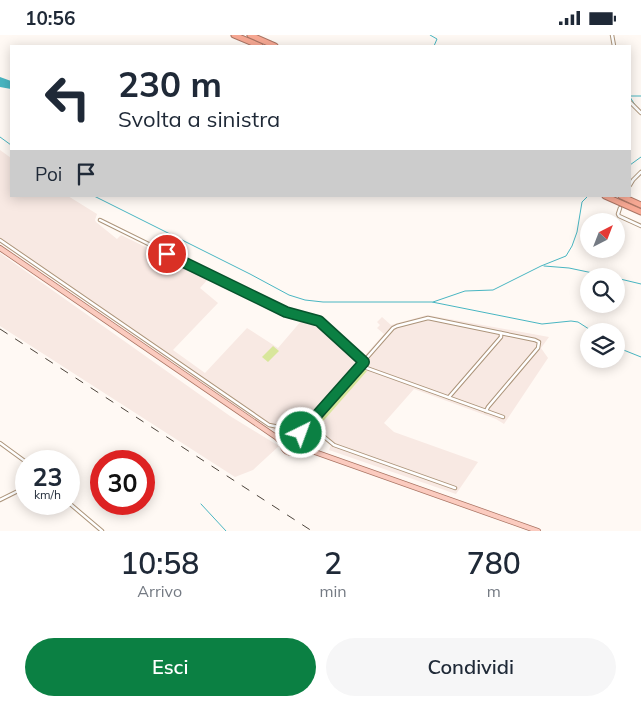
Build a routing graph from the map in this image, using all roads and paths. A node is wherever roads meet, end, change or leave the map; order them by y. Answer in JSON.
{"nodes":[{"id":1,"x":234,"y":35,"type":"edge"},
{"id":2,"x":250,"y":35,"type":"edge"},
{"id":3,"x":258,"y":45,"type":"edge"},
{"id":4,"x":274,"y":45,"type":"edge"},
{"id":5,"x":631,"y":103,"type":"edge"},
{"id":6,"x":641,"y":113,"type":"edge"},
{"id":7,"x":641,"y":172,"type":"edge"},
{"id":8,"x":631,"y":182,"type":"edge"},
{"id":9,"x":607,"y":197,"type":"edge"},
{"id":10,"x":623,"y":197,"type":"edge"},
{"id":11,"x":641,"y":205,"type":"edge"},
{"id":12,"x":620,"y":208,"type":"dead end"},
{"id":13,"x":641,"y":212,"type":"edge"},
{"id":14,"x":100,"y":220,"type":"dead end"},
{"id":15,"x":641,"y":226,"type":"edge"},
{"id":16,"x":0,"y":240,"type":"edge"},
{"id":17,"x":0,"y":248,"type":"edge"},
{"id":18,"x":501,"y":333,"type":"junction"},
{"id":19,"x":364,"y":362,"type":"junction"},
{"id":20,"x":361,"y":366,"type":"junction"},
{"id":21,"x":449,"y":397,"type":"junction"},
{"id":22,"x":486,"y":411,"type":"junction"},
{"id":23,"x":503,"y":417,"type":"dead end"},
{"id":24,"x":309,"y":424,"type":"junction"},
{"id":25,"x":268,"y":432,"type":"junction"},
{"id":26,"x":299,"y":435,"type":"junction"},
{"id":27,"x":284,"y":436,"type":"junction"},
{"id":28,"x":303,"y":442,"type":"junction"},
{"id":29,"x":0,"y":443,"type":"edge"},
{"id":30,"x":282,"y":443,"type":"junction"},
{"id":31,"x":299,"y":451,"type":"junction"},
{"id":32,"x":312,"y":451,"type":"junction"},
{"id":33,"x":15,"y":454,"type":"edge"},
{"id":34,"x":455,"y":488,"type":"dead end"},
{"id":35,"x":15,"y":492,"type":"edge"},
{"id":36,"x":0,"y":500,"type":"edge"},
{"id":37,"x":80,"y":512,"type":"edge"},
{"id":38,"x":102,"y":531,"type":"edge"},
{"id":39,"x":538,"y":531,"type":"edge"}],
"edges":[{"from":1,"to":3,"type":"highway"},
{"from":2,"to":4,"type":"highway"},
{"from":5,"to":6,"type":"street"},
{"from":7,"to":8,"type":"street"},
{"from":9,"to":13,"type":"highway"},
{"from":10,"to":11,"type":"highway"},
{"from":12,"to":15,"type":"street"},
{"from":14,"to":19,"type":"street"},
{"from":16,"to":24,"type":"street"},
{"from":17,"to":25,"type":"main road"},
{"from":18,"to":19,"type":"street"},
{"from":18,"to":21,"type":"street"},
{"from":18,"to":22,"type":"street"},
{"from":19,"to":20,"type":"street"},
{"from":20,"to":21,"type":"street"},
{"from":20,"to":24,"type":"street"},
{"from":21,"to":22,"type":"street"},
{"from":22,"to":23,"type":"street"},
{"from":24,"to":26,"type":"street"},
{"from":24,"to":34,"type":"street"},
{"from":25,"to":27,"type":"main road"},
{"from":25,"to":30,"type":"main road"},
{"from":26,"to":27,"type":"main road"},
{"from":26,"to":28,"type":"main road"},
{"from":27,"to":30,"type":"main road"},
{"from":28,"to":31,"type":"main road"},
{"from":28,"to":32,"type":"main road"},
{"from":29,"to":33,"type":"street"},
{"from":30,"to":31,"type":"main road"},
{"from":31,"to":32,"type":"main road"},
{"from":32,"to":39,"type":"main road"},
{"from":35,"to":36,"type":"street"},
{"from":37,"to":38,"type":"street"}]}
